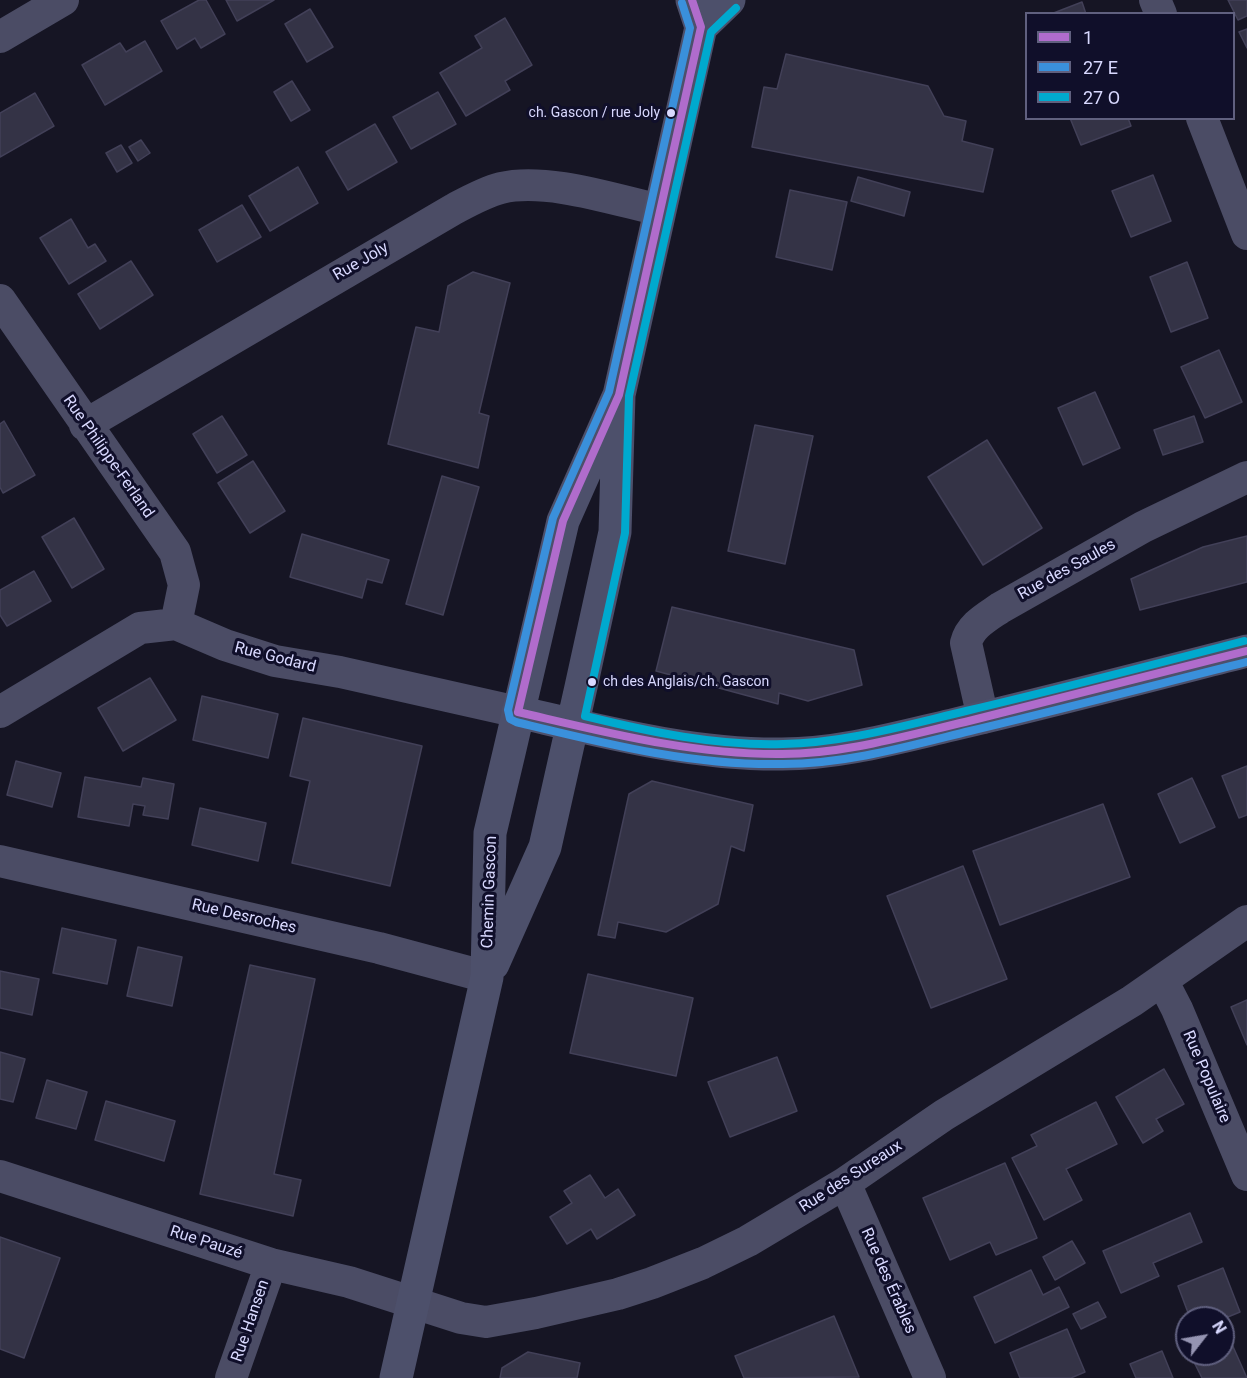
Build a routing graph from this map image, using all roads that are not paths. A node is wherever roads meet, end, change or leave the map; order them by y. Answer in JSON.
{"nodes":[{"id":1,"x":63,"y":0,"type":"edge"},
{"id":2,"x":729,"y":0,"type":"edge"},
{"id":3,"x":696,"y":13,"type":"edge"},
{"id":4,"x":0,"y":37,"type":"edge"},
{"id":5,"x":1203,"y":120,"type":"edge"},
{"id":6,"x":660,"y":210,"type":"junction"},
{"id":7,"x":1247,"y":234,"type":"edge"},
{"id":8,"x":0,"y":300,"type":"edge"},
{"id":9,"x":619,"y":395,"type":"junction"},
{"id":10,"x":85,"y":425,"type":"junction"},
{"id":11,"x":1247,"y":477,"type":"edge"},
{"id":12,"x":176,"y":624,"type":"junction"},
{"id":13,"x":1247,"y":651,"type":"edge"},
{"id":14,"x":0,"y":712,"type":"edge"},
{"id":15,"x":518,"y":712,"type":"junction"},
{"id":16,"x":984,"y":718,"type":"junction"},
{"id":17,"x":573,"y":724,"type":"junction"},
{"id":18,"x":0,"y":861,"type":"edge"},
{"id":19,"x":1247,"y":921,"type":"edge"},
{"id":20,"x":487,"y":977,"type":"junction"},
{"id":21,"x":1162,"y":980,"type":"junction"},
{"id":22,"x":1247,"y":1175,"type":"edge"},
{"id":23,"x":0,"y":1176,"type":"edge"},
{"id":24,"x":845,"y":1184,"type":"junction"},
{"id":25,"x":271,"y":1264,"type":"junction"},
{"id":26,"x":414,"y":1304,"type":"junction"},
{"id":27,"x":231,"y":1378,"type":"edge"},
{"id":28,"x":396,"y":1378,"type":"edge"},
{"id":29,"x":930,"y":1378,"type":"edge"}],
"edges":[{"from":1,"to":4,"type":"street"},
{"from":2,"to":3,"type":"main road","name":"Chemin Gascon"},
{"from":3,"to":6,"type":"main road","name":"Chemin Gascon"},
{"from":5,"to":7,"type":"street"},
{"from":6,"to":9,"type":"main road","name":"Chemin Gascon"},
{"from":6,"to":10,"type":"street","name":"Rue Joly"},
{"from":8,"to":10,"type":"street","name":"Rue Philippe-Ferland"},
{"from":9,"to":15,"type":"main road","name":"Chemin Gascon"},
{"from":9,"to":17,"type":"main road","name":"Chemin Gascon"},
{"from":10,"to":12,"type":"street","name":"Rue Philippe-Ferland"},
{"from":11,"to":16,"type":"street","name":"Rue des Saules"},
{"from":12,"to":14,"type":"street","name":"Rue Godard"},
{"from":12,"to":15,"type":"street","name":"Rue Godard"},
{"from":13,"to":16,"type":"main road","name":"Rue Godard"},
{"from":15,"to":17,"type":"main road","name":"Rue Godard"},
{"from":15,"to":20,"type":"main road","name":"Chemin Gascon"},
{"from":16,"to":17,"type":"main road","name":"Rue Godard"},
{"from":17,"to":20,"type":"main road","name":"Chemin Gascon"},
{"from":18,"to":20,"type":"street","name":"Rue Desroches"},
{"from":19,"to":21,"type":"street","name":"Rue des Sureaux"},
{"from":20,"to":26,"type":"main road","name":"Chemin Gascon"},
{"from":21,"to":22,"type":"street","name":"Rue Populaire"},
{"from":21,"to":24,"type":"street","name":"Rue des Sureaux"},
{"from":23,"to":25,"type":"street","name":"Rue Pauzé"},
{"from":24,"to":26,"type":"street","name":"Rue des Sureaux"},
{"from":24,"to":29,"type":"street","name":"Rue des Érables"},
{"from":25,"to":26,"type":"street","name":"Rue Pauzé"},
{"from":25,"to":27,"type":"street","name":"Rue Hansen"},
{"from":26,"to":28,"type":"main road","name":"Chemin Gascon"}]}
